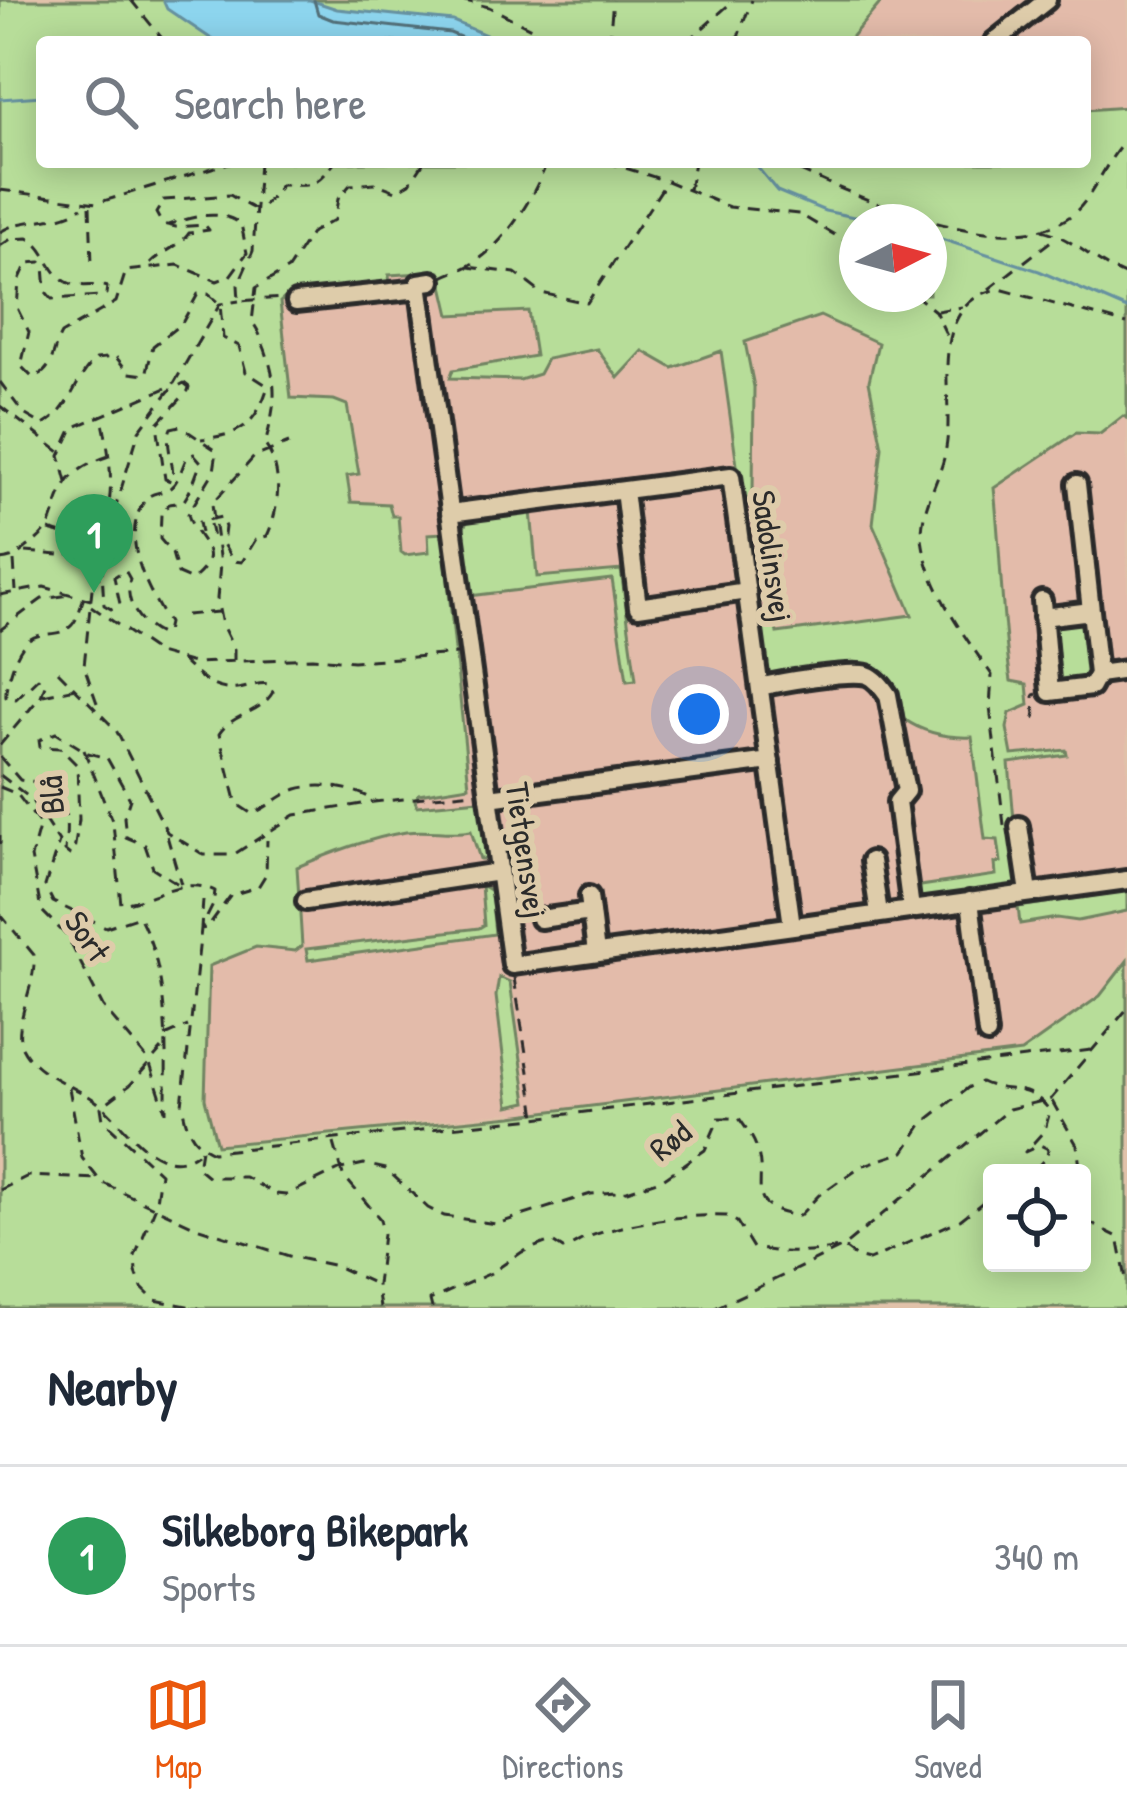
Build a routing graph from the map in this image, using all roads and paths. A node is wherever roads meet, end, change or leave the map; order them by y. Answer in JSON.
{"nodes":[{"id":1,"x":131,"y":0,"type":"edge"},
{"id":2,"x":461,"y":0,"type":"edge"},
{"id":3,"x":613,"y":0,"type":"edge"},
{"id":4,"x":734,"y":0,"type":"edge"},
{"id":5,"x":752,"y":0,"type":"edge"},
{"id":6,"x":1047,"y":0,"type":"edge"},
{"id":7,"x":160,"y":36,"type":"edge"},
{"id":8,"x":547,"y":36,"type":"edge"},
{"id":9,"x":610,"y":36,"type":"edge"},
{"id":10,"x":694,"y":36,"type":"edge"},
{"id":11,"x":738,"y":36,"type":"edge"},
{"id":12,"x":1002,"y":36,"type":"edge"},
{"id":13,"x":1127,"y":139,"type":"edge"},
{"id":14,"x":211,"y":168,"type":"edge"},
{"id":15,"x":259,"y":168,"type":"edge"},
{"id":16,"x":330,"y":168,"type":"edge"},
{"id":17,"x":420,"y":168,"type":"edge"},
{"id":18,"x":544,"y":168,"type":"edge"},
{"id":19,"x":625,"y":168,"type":"edge"},
{"id":20,"x":693,"y":168,"type":"edge"},
{"id":21,"x":794,"y":168,"type":"edge"},
{"id":22,"x":667,"y":181,"type":"junction"},
{"id":23,"x":0,"y":190,"type":"edge"},
{"id":24,"x":688,"y":192,"type":"junction"},
{"id":25,"x":87,"y":204,"type":"junction"},
{"id":26,"x":257,"y":209,"type":"junction"},
{"id":27,"x":168,"y":224,"type":"junction"},
{"id":28,"x":1040,"y":230,"type":"junction"},
{"id":29,"x":0,"y":232,"type":"edge"},
{"id":30,"x":1054,"y":233,"type":"junction"},
{"id":31,"x":839,"y":237,"type":"edge"},
{"id":32,"x":0,"y":246,"type":"edge"},
{"id":33,"x":1024,"y":262,"type":"dead end"},
{"id":34,"x":92,"y":264,"type":"dead end"},
{"id":35,"x":148,"y":266,"type":"junction"},
{"id":36,"x":468,"y":267,"type":"junction"},
{"id":37,"x":1016,"y":268,"type":"dead end"},
{"id":38,"x":1127,"y":277,"type":"edge"},
{"id":39,"x":426,"y":285,"type":"junction"},
{"id":40,"x":986,"y":292,"type":"junction"},
{"id":41,"x":252,"y":299,"type":"junction"},
{"id":42,"x":239,"y":301,"type":"junction"},
{"id":43,"x":296,"y":302,"type":"joint"},
{"id":44,"x":220,"y":304,"type":"junction"},
{"id":45,"x":967,"y":304,"type":"junction"},
{"id":46,"x":947,"y":311,"type":"edge"},
{"id":47,"x":936,"y":312,"type":"edge"},
{"id":48,"x":1127,"y":324,"type":"edge"},
{"id":49,"x":950,"y":341,"type":"junction"},
{"id":50,"x":0,"y":382,"type":"edge"},
{"id":51,"x":0,"y":406,"type":"edge"},
{"id":52,"x":155,"y":407,"type":"junction"},
{"id":53,"x":166,"y":410,"type":"junction"},
{"id":54,"x":101,"y":414,"type":"junction"},
{"id":55,"x":200,"y":439,"type":"junction"},
{"id":56,"x":290,"y":443,"type":"dead end"},
{"id":57,"x":158,"y":448,"type":"junction"},
{"id":58,"x":168,"y":448,"type":"junction"},
{"id":59,"x":268,"y":450,"type":"junction"},
{"id":60,"x":61,"y":453,"type":"junction"},
{"id":61,"x":110,"y":456,"type":"junction"},
{"id":62,"x":67,"y":482,"type":"junction"},
{"id":63,"x":1077,"y":484,"type":"dead end"},
{"id":64,"x":624,"y":490,"type":"junction"},
{"id":65,"x":451,"y":513,"type":"junction"},
{"id":66,"x":212,"y":519,"type":"junction"},
{"id":67,"x":49,"y":530,"type":"junction"},
{"id":68,"x":201,"y":535,"type":"junction"},
{"id":69,"x":80,"y":538,"type":"junction"},
{"id":70,"x":96,"y":551,"type":"dead end"},
{"id":71,"x":22,"y":552,"type":"junction"},
{"id":72,"x":81,"y":552,"type":"junction"},
{"id":73,"x":14,"y":559,"type":"junction"},
{"id":74,"x":0,"y":560,"type":"edge"},
{"id":75,"x":101,"y":576,"type":"junction"},
{"id":76,"x":16,"y":591,"type":"junction"},
{"id":77,"x":747,"y":591,"type":"junction"},
{"id":78,"x":0,"y":595,"type":"edge"},
{"id":79,"x":75,"y":595,"type":"junction"},
{"id":80,"x":84,"y":597,"type":"junction"},
{"id":81,"x":92,"y":603,"type":"junction"},
{"id":82,"x":1091,"y":610,"type":"junction"},
{"id":83,"x":220,"y":612,"type":"junction"},
{"id":84,"x":187,"y":615,"type":"dead end"},
{"id":85,"x":2,"y":627,"type":"edge"},
{"id":86,"x":470,"y":653,"type":"junction"},
{"id":87,"x":181,"y":660,"type":"junction"},
{"id":88,"x":234,"y":660,"type":"junction"},
{"id":89,"x":1127,"y":670,"type":"edge"},
{"id":90,"x":58,"y":671,"type":"dead end"},
{"id":91,"x":1098,"y":674,"type":"junction"},
{"id":92,"x":760,"y":686,"type":"junction"},
{"id":93,"x":77,"y":687,"type":"junction"},
{"id":94,"x":1050,"y":692,"type":"junction"},
{"id":95,"x":41,"y":696,"type":"junction"},
{"id":96,"x":99,"y":708,"type":"junction"},
{"id":97,"x":1035,"y":719,"type":"dead end"},
{"id":98,"x":0,"y":745,"type":"edge"},
{"id":99,"x":84,"y":750,"type":"junction"},
{"id":100,"x":0,"y":757,"type":"edge"},
{"id":101,"x":770,"y":761,"type":"junction"},
{"id":102,"x":0,"y":775,"type":"edge"},
{"id":103,"x":0,"y":787,"type":"edge"},
{"id":104,"x":489,"y":794,"type":"junction"},
{"id":105,"x":377,"y":802,"type":"dead end"},
{"id":106,"x":1011,"y":825,"type":"joint"},
{"id":107,"x":167,"y":832,"type":"junction"},
{"id":108,"x":0,"y":835,"type":"edge"},
{"id":109,"x":266,"y":836,"type":"junction"},
{"id":110,"x":0,"y":844,"type":"edge"},
{"id":111,"x":872,"y":861,"type":"dead end"},
{"id":112,"x":499,"y":872,"type":"junction"},
{"id":113,"x":1127,"y":880,"type":"edge"},
{"id":114,"x":182,"y":886,"type":"junction"},
{"id":115,"x":1029,"y":892,"type":"junction"},
{"id":116,"x":203,"y":900,"type":"dead end"},
{"id":117,"x":306,"y":901,"type":"dead end"},
{"id":118,"x":970,"y":901,"type":"junction"},
{"id":119,"x":911,"y":909,"type":"junction"},
{"id":120,"x":0,"y":914,"type":"edge"},
{"id":121,"x":879,"y":914,"type":"junction"},
{"id":122,"x":540,"y":919,"type":"dead end"},
{"id":123,"x":791,"y":926,"type":"junction"},
{"id":124,"x":200,"y":928,"type":"junction"},
{"id":125,"x":596,"y":953,"type":"junction"},
{"id":126,"x":512,"y":965,"type":"junction"},
{"id":127,"x":1127,"y":1009,"type":"edge"},
{"id":128,"x":190,"y":1026,"type":"junction"},
{"id":129,"x":987,"y":1034,"type":"dead end"},
{"id":130,"x":168,"y":1035,"type":"junction"},
{"id":131,"x":164,"y":1046,"type":"junction"},
{"id":132,"x":1091,"y":1050,"type":"junction"},
{"id":133,"x":148,"y":1060,"type":"junction"},
{"id":134,"x":69,"y":1088,"type":"junction"},
{"id":135,"x":1048,"y":1101,"type":"junction"},
{"id":136,"x":101,"y":1107,"type":"junction"},
{"id":137,"x":536,"y":1118,"type":"junction"},
{"id":138,"x":333,"y":1141,"type":"junction"},
{"id":139,"x":202,"y":1147,"type":"junction"},
{"id":140,"x":1040,"y":1164,"type":"edge"},
{"id":141,"x":1082,"y":1164,"type":"edge"},
{"id":142,"x":341,"y":1169,"type":"junction"},
{"id":143,"x":98,"y":1179,"type":"junction"},
{"id":144,"x":0,"y":1190,"type":"edge"},
{"id":145,"x":983,"y":1203,"type":"edge"},
{"id":146,"x":155,"y":1208,"type":"junction"},
{"id":147,"x":1091,"y":1224,"type":"edge"},
{"id":148,"x":843,"y":1247,"type":"junction"},
{"id":149,"x":1127,"y":1284,"type":"edge"},
{"id":150,"x":377,"y":1286,"type":"junction"},
{"id":151,"x":199,"y":1308,"type":"edge"},
{"id":152,"x":380,"y":1308,"type":"edge"},
{"id":153,"x":431,"y":1308,"type":"edge"},
{"id":154,"x":715,"y":1308,"type":"edge"}],
"edges":[{"from":1,"to":7,"type":"path"},
{"from":2,"to":8,"type":"path"},
{"from":3,"to":9,"type":"path"},
{"from":4,"to":10,"type":"path"},
{"from":5,"to":11,"type":"path"},
{"from":6,"to":12,"type":"street"},
{"from":13,"to":28,"type":"path"},
{"from":14,"to":25,"type":"path"},
{"from":15,"to":26,"type":"path"},
{"from":16,"to":26,"type":"path"},
{"from":17,"to":41,"type":"path"},
{"from":18,"to":36,"type":"path"},
{"from":19,"to":22,"type":"path"},
{"from":20,"to":24,"type":"path"},
{"from":21,"to":28,"type":"path"},
{"from":22,"to":24,"type":"path"},
{"from":22,"to":36,"type":"path"},
{"from":23,"to":25,"type":"path"},
{"from":24,"to":31,"type":"path"},
{"from":25,"to":29,"type":"path"},
{"from":25,"to":34,"type":"path"},
{"from":26,"to":27,"type":"path"},
{"from":26,"to":42,"type":"path"},
{"from":27,"to":35,"type":"path"},
{"from":27,"to":35,"type":"path"},
{"from":28,"to":30,"type":"path"},
{"from":30,"to":33,"type":"path"},
{"from":30,"to":38,"type":"path"},
{"from":32,"to":35,"type":"path"},
{"from":36,"to":39,"type":"path"},
{"from":37,"to":40,"type":"path"},
{"from":39,"to":43,"type":"street"},
{"from":39,"to":65,"type":"street","name":"Tietgensvej"},
{"from":40,"to":45,"type":"path"},
{"from":40,"to":48,"type":"path"},
{"from":41,"to":42,"type":"path"},
{"from":41,"to":43,"type":"path"},
{"from":41,"to":59,"type":"path"},
{"from":42,"to":44,"type":"path"},
{"from":44,"to":50,"type":"path"},
{"from":44,"to":54,"type":"path"},
{"from":44,"to":55,"type":"path"},
{"from":45,"to":46,"type":"path"},
{"from":45,"to":49,"type":"path"},
{"from":47,"to":49,"type":"path"},
{"from":49,"to":106,"type":"path"},
{"from":51,"to":60,"type":"path"},
{"from":52,"to":53,"type":"path"},
{"from":52,"to":53,"type":"path"},
{"from":52,"to":75,"type":"path"},
{"from":53,"to":57,"type":"path"},
{"from":54,"to":60,"type":"path"},
{"from":54,"to":61,"type":"path"},
{"from":55,"to":58,"type":"path"},
{"from":55,"to":68,"type":"path"},
{"from":56,"to":59,"type":"path"},
{"from":57,"to":58,"type":"path"},
{"from":57,"to":58,"type":"path"},
{"from":59,"to":66,"type":"path"},
{"from":59,"to":66,"type":"path"},
{"from":60,"to":62,"type":"path"},
{"from":61,"to":62,"type":"path"},
{"from":61,"to":69,"type":"path"},
{"from":62,"to":67,"type":"path"},
{"from":63,"to":82,"type":"street"},
{"from":64,"to":65,"type":"street","name":"Sadolinsvej"},
{"from":64,"to":77,"type":"street","name":"Sadolinsvej"},
{"from":64,"to":77,"type":"street"},
{"from":65,"to":86,"type":"street","name":"Tietgensvej"},
{"from":66,"to":68,"type":"path"},
{"from":66,"to":83,"type":"path"},
{"from":67,"to":69,"type":"path"},
{"from":67,"to":71,"type":"path"},
{"from":68,"to":75,"type":"path"},
{"from":69,"to":72,"type":"path"},
{"from":70,"to":72,"type":"path"},
{"from":71,"to":72,"type":"path"},
{"from":71,"to":73,"type":"path"},
{"from":73,"to":74,"type":"path"},
{"from":73,"to":76,"type":"path"},
{"from":75,"to":81,"type":"path"},
{"from":76,"to":78,"type":"path"},
{"from":76,"to":79,"type":"path"},
{"from":77,"to":92,"type":"street","name":"Sadolinsvej"},
{"from":79,"to":80,"type":"path"},
{"from":79,"to":85,"type":"path"},
{"from":80,"to":81,"type":"path"},
{"from":80,"to":95,"type":"path"},
{"from":81,"to":87,"type":"path"},
{"from":81,"to":96,"type":"path"},
{"from":82,"to":91,"type":"street"},
{"from":82,"to":94,"type":"street"},
{"from":83,"to":84,"type":"path"},
{"from":83,"to":88,"type":"path"},
{"from":86,"to":88,"type":"path"},
{"from":86,"to":104,"type":"street","name":"Tietgensvej"},
{"from":87,"to":88,"type":"path"},
{"from":87,"to":105,"type":"path"},
{"from":89,"to":91,"type":"street"},
{"from":90,"to":93,"type":"path"},
{"from":91,"to":94,"type":"street"},
{"from":92,"to":101,"type":"street","name":"Sadolinsvej"},
{"from":92,"to":119,"type":"street"},
{"from":93,"to":95,"type":"path"},
{"from":93,"to":96,"type":"path"},
{"from":94,"to":97,"type":"path"},
{"from":95,"to":98,"type":"path","name":"Blå"},
{"from":96,"to":107,"type":"path"},
{"from":99,"to":100,"type":"path","name":"Blå"},
{"from":99,"to":114,"type":"path"},
{"from":99,"to":114,"type":"path"},
{"from":101,"to":104,"type":"street"},
{"from":101,"to":123,"type":"street","name":"Sadolinsvej"},
{"from":102,"to":130,"type":"path"},
{"from":103,"to":133,"type":"path","name":"Sort"},
{"from":104,"to":109,"type":"path"},
{"from":104,"to":112,"type":"street","name":"Tietgensvej"},
{"from":106,"to":115,"type":"street"},
{"from":107,"to":109,"type":"path"},
{"from":107,"to":114,"type":"path"},
{"from":108,"to":110,"type":"path"},
{"from":109,"to":124,"type":"path"},
{"from":111,"to":121,"type":"street"},
{"from":112,"to":117,"type":"street"},
{"from":112,"to":126,"type":"street","name":"Tietgensvej"},
{"from":113,"to":115,"type":"street","name":"Tietgensvej"},
{"from":114,"to":124,"type":"path"},
{"from":115,"to":118,"type":"street","name":"Tietgensvej"},
{"from":116,"to":124,"type":"path"},
{"from":118,"to":119,"type":"street","name":"Tietgensvej"},
{"from":118,"to":129,"type":"street"},
{"from":119,"to":121,"type":"street","name":"Tietgensvej"},
{"from":120,"to":134,"type":"path"},
{"from":121,"to":123,"type":"street","name":"Tietgensvej"},
{"from":122,"to":125,"type":"street"},
{"from":123,"to":125,"type":"street","name":"Tietgensvej"},
{"from":124,"to":128,"type":"path"},
{"from":125,"to":126,"type":"street","name":"Tietgensvej"},
{"from":126,"to":137,"type":"path"},
{"from":127,"to":132,"type":"path"},
{"from":128,"to":130,"type":"path"},
{"from":128,"to":139,"type":"path"},
{"from":130,"to":131,"type":"path"},
{"from":131,"to":133,"type":"path"},
{"from":131,"to":133,"type":"path","name":"Sort"},
{"from":132,"to":135,"type":"path"},
{"from":132,"to":137,"type":"path"},
{"from":133,"to":136,"type":"path"},
{"from":134,"to":136,"type":"path"},
{"from":134,"to":143,"type":"path"},
{"from":135,"to":140,"type":"path"},
{"from":135,"to":141,"type":"path"},
{"from":135,"to":142,"type":"path","name":"Rød"},
{"from":135,"to":148,"type":"path"},
{"from":136,"to":139,"type":"path"},
{"from":136,"to":146,"type":"path"},
{"from":137,"to":138,"type":"path"},
{"from":138,"to":139,"type":"path"},
{"from":138,"to":142,"type":"path"},
{"from":139,"to":142,"type":"path"},
{"from":142,"to":150,"type":"path"},
{"from":143,"to":144,"type":"path"},
{"from":143,"to":146,"type":"path"},
{"from":145,"to":148,"type":"path"},
{"from":146,"to":150,"type":"path"},
{"from":146,"to":151,"type":"path"},
{"from":147,"to":149,"type":"path"},
{"from":148,"to":153,"type":"path"},
{"from":148,"to":154,"type":"path"},
{"from":150,"to":152,"type":"path"}]}
